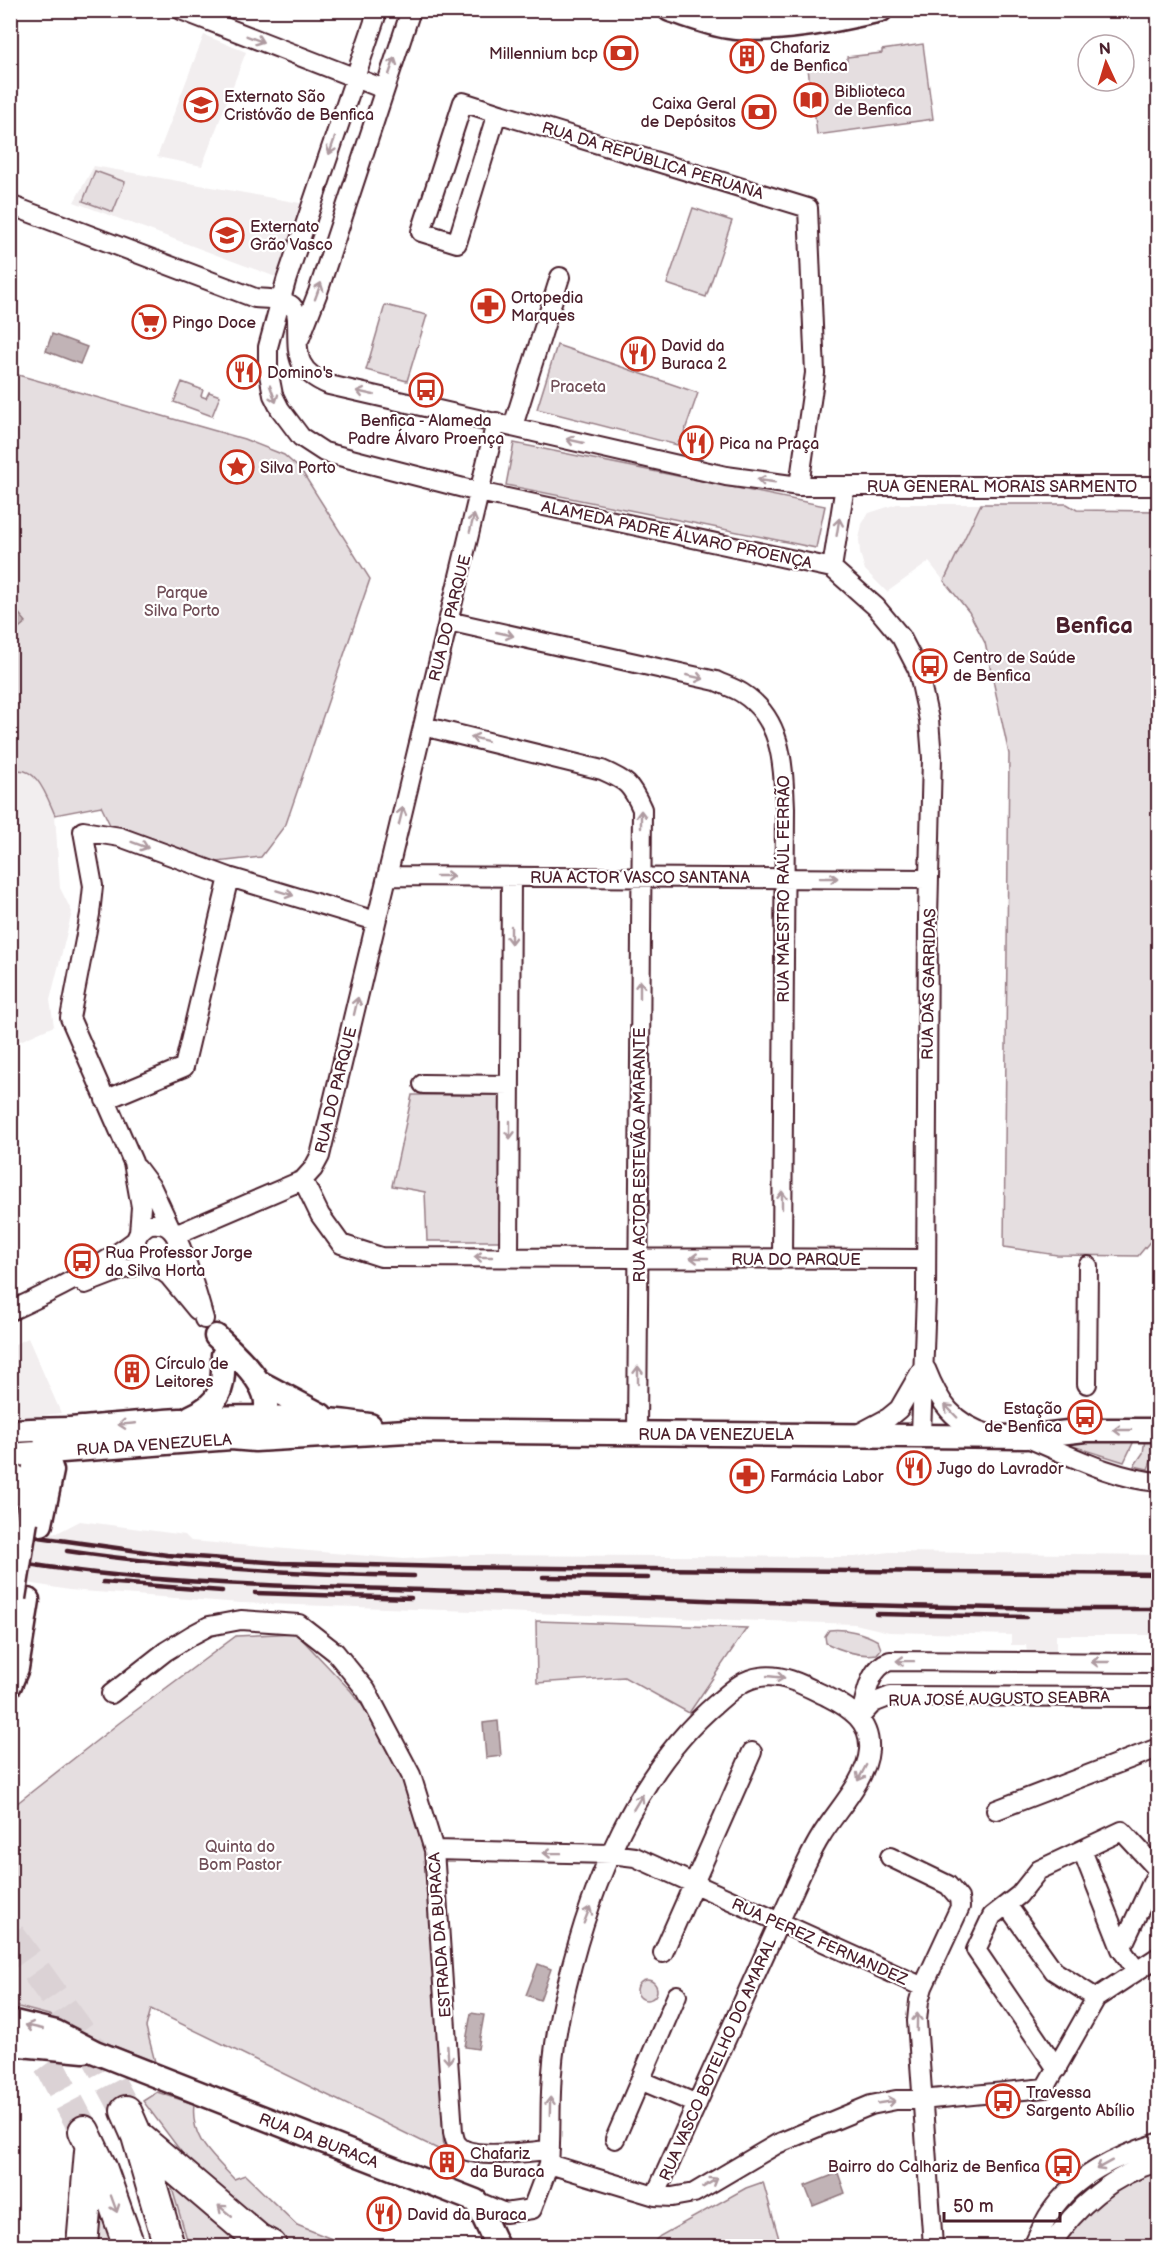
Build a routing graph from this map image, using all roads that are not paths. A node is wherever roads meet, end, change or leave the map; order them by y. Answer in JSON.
{"nodes":[{"id":1,"x":181,"y":10,"type":"edge"},
{"id":2,"x":378,"y":10,"type":"edge"},
{"id":3,"x":411,"y":10,"type":"edge"},
{"id":4,"x":670,"y":10,"type":"edge"},
{"id":5,"x":881,"y":10,"type":"edge"},
{"id":6,"x":848,"y":14,"type":"edge"},
{"id":7,"x":355,"y":78,"type":"junction"},
{"id":8,"x":384,"y":89,"type":"junction"},
{"id":9,"x":497,"y":113,"type":"junction"},
{"id":10,"x":10,"y":205,"type":"edge"},
{"id":11,"x":560,"y":277,"type":"dead end"},
{"id":12,"x":281,"y":301,"type":"junction"},
{"id":13,"x":298,"y":346,"type":"junction"},
{"id":14,"x":505,"y":424,"type":"junction"},
{"id":15,"x":799,"y":486,"type":"junction"},
{"id":16,"x":845,"y":486,"type":"junction"},
{"id":17,"x":1158,"y":486,"type":"edge"},
{"id":18,"x":479,"y":492,"type":"junction"},
{"id":19,"x":832,"y":568,"type":"junction"},
{"id":20,"x":448,"y":621,"type":"junction"},
{"id":21,"x":423,"y":726,"type":"junction"},
{"id":22,"x":387,"y":876,"type":"junction"},
{"id":23,"x":229,"y":877,"type":"junction"},
{"id":24,"x":511,"y":877,"type":"junction"},
{"id":25,"x":640,"y":877,"type":"junction"},
{"id":26,"x":784,"y":878,"type":"junction"},
{"id":27,"x":929,"y":879,"type":"junction"},
{"id":28,"x":376,"y":921,"type":"junction"},
{"id":29,"x":423,"y":1084,"type":"dead end"},
{"id":30,"x":510,"y":1085,"type":"junction"},
{"id":31,"x":105,"y":1100,"type":"junction"},
{"id":32,"x":133,"y":1162,"type":"junction"},
{"id":33,"x":303,"y":1180,"type":"junction"},
{"id":34,"x":174,"y":1235,"type":"junction"},
{"id":35,"x":137,"y":1236,"type":"junction"},
{"id":36,"x":509,"y":1257,"type":"junction"},
{"id":37,"x":638,"y":1258,"type":"junction"},
{"id":38,"x":782,"y":1258,"type":"junction"},
{"id":39,"x":926,"y":1259,"type":"junction"},
{"id":40,"x":151,"y":1264,"type":"junction"},
{"id":41,"x":1088,"y":1266,"type":"dead end"},
{"id":42,"x":45,"y":1295,"type":"junction"},
{"id":43,"x":10,"y":1311,"type":"edge"},
{"id":44,"x":214,"y":1337,"type":"junction"},
{"id":45,"x":924,"y":1364,"type":"junction"},
{"id":46,"x":259,"y":1382,"type":"junction"},
{"id":47,"x":1087,"y":1384,"type":"dead end"},
{"id":48,"x":262,"y":1417,"type":"junction"},
{"id":49,"x":186,"y":1419,"type":"junction"},
{"id":50,"x":328,"y":1419,"type":"junction"},
{"id":51,"x":1158,"y":1430,"type":"edge"},
{"id":52,"x":10,"y":1431,"type":"edge"},
{"id":53,"x":407,"y":1431,"type":"junction"},
{"id":54,"x":637,"y":1433,"type":"junction"},
{"id":55,"x":858,"y":1434,"type":"junction"},
{"id":56,"x":921,"y":1434,"type":"junction"},
{"id":57,"x":998,"y":1437,"type":"junction"},
{"id":58,"x":1025,"y":1437,"type":"junction"},
{"id":59,"x":231,"y":1438,"type":"junction"},
{"id":60,"x":296,"y":1439,"type":"junction"},
{"id":61,"x":46,"y":1440,"type":"junction"},
{"id":62,"x":114,"y":1447,"type":"junction"},
{"id":63,"x":10,"y":1455,"type":"edge"},
{"id":64,"x":10,"y":1472,"type":"edge"},
{"id":65,"x":1157,"y":1478,"type":"edge"},
{"id":66,"x":36,"y":1512,"type":"junction"},
{"id":67,"x":17,"y":1606,"type":"edge"},
{"id":68,"x":1158,"y":1663,"type":"edge"},
{"id":69,"x":10,"y":1685,"type":"edge"},
{"id":70,"x":111,"y":1694,"type":"dead end"},
{"id":71,"x":1158,"y":1697,"type":"edge"},
{"id":72,"x":860,"y":1718,"type":"junction"},
{"id":73,"x":1158,"y":1748,"type":"edge"},
{"id":74,"x":752,"y":1752,"type":"dead end"},
{"id":75,"x":996,"y":1810,"type":"dead end"},
{"id":76,"x":434,"y":1850,"type":"junction"},
{"id":77,"x":1082,"y":1850,"type":"junction"},
{"id":78,"x":611,"y":1854,"type":"junction"},
{"id":79,"x":890,"y":1857,"type":"dead end"},
{"id":80,"x":1158,"y":1870,"type":"edge"},
{"id":81,"x":693,"y":1883,"type":"junction"},
{"id":82,"x":1007,"y":1905,"type":"junction"},
{"id":83,"x":779,"y":1923,"type":"junction"},
{"id":84,"x":1121,"y":1948,"type":"junction"},
{"id":85,"x":663,"y":1953,"type":"dead end"},
{"id":86,"x":1158,"y":1957,"type":"edge"},
{"id":87,"x":1137,"y":1971,"type":"junction"},
{"id":88,"x":923,"y":1987,"type":"junction"},
{"id":89,"x":677,"y":1995,"type":"dead end"},
{"id":90,"x":1096,"y":1998,"type":"junction"},
{"id":91,"x":10,"y":2021,"type":"edge"},
{"id":92,"x":10,"y":2044,"type":"edge"},
{"id":93,"x":95,"y":2052,"type":"junction"},
{"id":94,"x":1057,"y":2069,"type":"junction"},
{"id":95,"x":640,"y":2080,"type":"junction"},
{"id":96,"x":921,"y":2100,"type":"junction"},
{"id":97,"x":697,"y":2104,"type":"junction"},
{"id":98,"x":615,"y":2139,"type":"dead end"},
{"id":99,"x":1158,"y":2143,"type":"edge"},
{"id":100,"x":550,"y":2157,"type":"junction"},
{"id":101,"x":1158,"y":2162,"type":"edge"},
{"id":102,"x":655,"y":2196,"type":"junction"},
{"id":103,"x":476,"y":2201,"type":"junction"},
{"id":104,"x":82,"y":2247,"type":"edge"},
{"id":105,"x":129,"y":2247,"type":"edge"},
{"id":106,"x":169,"y":2247,"type":"edge"},
{"id":107,"x":271,"y":2247,"type":"edge"},
{"id":108,"x":497,"y":2247,"type":"edge"},
{"id":109,"x":933,"y":2247,"type":"edge"},
{"id":110,"x":1033,"y":2247,"type":"edge"},
{"id":111,"x":1051,"y":2247,"type":"edge"}],
"edges":[{"from":1,"to":7,"type":"street","one_way":true},
{"from":2,"to":7,"type":"street","name":"ALAMEDA PADRE ÁLVARO PROENÇA"},
{"from":8,"to":3,"type":"street","one_way":true},
{"from":4,"to":6,"type":"street"},
{"from":5,"to":6,"type":"street"},
{"from":7,"to":8,"type":"street"},
{"from":7,"to":12,"type":"street","name":"ALAMEDA PADRE ÁLVARO PROENÇA","one_way":true},
{"from":13,"to":8,"type":"street","one_way":true},
{"from":9,"to":9,"type":"street","name":"RUA DA REPÚBLICA PERUANA"},
{"from":9,"to":15,"type":"street","name":"RUA DA REPÚBLICA PERUANA"},
{"from":10,"to":12,"type":"street"},
{"from":11,"to":14,"type":"street"},
{"from":12,"to":13,"type":"street"},
{"from":12,"to":18,"type":"street","name":"ALAMEDA PADRE ÁLVARO PROENÇA","one_way":true},
{"from":14,"to":13,"type":"street","one_way":true},
{"from":15,"to":14,"type":"street","one_way":true},
{"from":14,"to":18,"type":"street","name":"RUA DO PARQUE"},
{"from":15,"to":16,"type":"street"},
{"from":16,"to":17,"type":"street","name":"RUA GENERAL MORAIS SARMENTO"},
{"from":19,"to":16,"type":"street","name":"ALAMEDA PADRE ÁLVARO PROENÇA","one_way":true},
{"from":18,"to":19,"type":"street","name":"ALAMEDA PADRE ÁLVARO PROENÇA"},
{"from":20,"to":18,"type":"street","name":"RUA DO PARQUE","one_way":true},
{"from":19,"to":27,"type":"street","name":"RUA DAS GARRIDAS"},
{"from":20,"to":21,"type":"street","name":"RUA DO PARQUE"},
{"from":20,"to":26,"type":"street","name":"RUA MAESTRO RAÚL FERRÃO","one_way":true},
{"from":22,"to":21,"type":"street","name":"RUA DO PARQUE","one_way":true},
{"from":25,"to":21,"type":"street","name":"RUA ACTOR ESTEVÃO AMARANTE","one_way":true},
{"from":22,"to":24,"type":"street","name":"RUA ACTOR VASCO SANTANA","one_way":true},
{"from":22,"to":28,"type":"street","name":"RUA DO PARQUE"},
{"from":23,"to":28,"type":"street","one_way":true},
{"from":23,"to":31,"type":"street"},
{"from":31,"to":23,"type":"street","one_way":true},
{"from":24,"to":25,"type":"street","name":"RUA ACTOR VASCO SANTANA"},
{"from":24,"to":30,"type":"street","one_way":true},
{"from":25,"to":26,"type":"street","name":"RUA ACTOR VASCO SANTANA"},
{"from":37,"to":25,"type":"street","name":"RUA ACTOR ESTEVÃO AMARANTE","one_way":true},
{"from":26,"to":27,"type":"street","name":"RUA ACTOR VASCO SANTANA","one_way":true},
{"from":38,"to":26,"type":"street","name":"RUA MAESTRO RAÚL FERRÃO","one_way":true},
{"from":27,"to":39,"type":"street","name":"RUA DAS GARRIDAS"},
{"from":33,"to":28,"type":"street","name":"RUA DO PARQUE","one_way":true},
{"from":29,"to":30,"type":"street"},
{"from":30,"to":36,"type":"street","one_way":true},
{"from":31,"to":32,"type":"street"},
{"from":32,"to":34,"type":"street"},
{"from":32,"to":35,"type":"street"},
{"from":33,"to":34,"type":"street"},
{"from":36,"to":33,"type":"street","name":"RUA DO PARQUE","one_way":true},
{"from":34,"to":35,"type":"street"},
{"from":34,"to":40,"type":"street"},
{"from":34,"to":44,"type":"street"},
{"from":35,"to":40,"type":"street"},
{"from":35,"to":42,"type":"street"},
{"from":36,"to":37,"type":"street","name":"RUA DO PARQUE"},
{"from":38,"to":37,"type":"street","name":"RUA DO PARQUE","one_way":true},
{"from":54,"to":37,"type":"street","name":"RUA ACTOR ESTEVÃO AMARANTE","one_way":true},
{"from":38,"to":39,"type":"street","name":"RUA DO PARQUE"},
{"from":39,"to":45,"type":"street","name":"RUA DAS GARRIDAS"},
{"from":40,"to":42,"type":"street"},
{"from":40,"to":44,"type":"street"},
{"from":41,"to":47,"type":"street"},
{"from":42,"to":43,"type":"street"},
{"from":44,"to":46,"type":"street"},
{"from":44,"to":48,"type":"street"},
{"from":44,"to":49,"type":"street"},
{"from":45,"to":55,"type":"street"},
{"from":45,"to":56,"type":"street","name":"RUA DAS GARRIDAS"},
{"from":57,"to":45,"type":"street","one_way":true},
{"from":46,"to":48,"type":"street"},
{"from":46,"to":50,"type":"street"},
{"from":48,"to":49,"type":"street","name":"RUA DA VENEZUELA"},
{"from":48,"to":50,"type":"street","name":"RUA DA VENEZUELA"},
{"from":48,"to":59,"type":"street"},
{"from":48,"to":60,"type":"street"},
{"from":49,"to":61,"type":"street","name":"RUA DA VENEZUELA","one_way":true},
{"from":50,"to":53,"type":"street","name":"RUA DA VENEZUELA"},
{"from":51,"to":58,"type":"street","name":"RUA DA VENEZUELA","one_way":true},
{"from":52,"to":61,"type":"street"},
{"from":53,"to":54,"type":"street","name":"RUA DA VENEZUELA"},
{"from":53,"to":60,"type":"street","name":"RUA DA VENEZUELA"},
{"from":54,"to":55,"type":"street","name":"RUA DA VENEZUELA"},
{"from":55,"to":56,"type":"street","name":"RUA DA VENEZUELA"},
{"from":56,"to":57,"type":"street","name":"RUA DA VENEZUELA"},
{"from":57,"to":58,"type":"street","name":"RUA DA VENEZUELA"},
{"from":58,"to":65,"type":"street","name":"RUA DA VENEZUELA"},
{"from":59,"to":60,"type":"street","name":"RUA DA VENEZUELA"},
{"from":59,"to":62,"type":"street","name":"RUA DA VENEZUELA"},
{"from":61,"to":62,"type":"street","name":"RUA DA VENEZUELA"},
{"from":61,"to":63,"type":"street"},
{"from":61,"to":66,"type":"street"},
{"from":62,"to":66,"type":"street"},
{"from":64,"to":66,"type":"street"},
{"from":66,"to":67,"type":"street","bridge":true},
{"from":67,"to":69,"type":"street"},
{"from":68,"to":72,"type":"street","name":"RUA JOSÉ AUGUSTO SEABRA","one_way":true},
{"from":70,"to":76,"type":"street","name":"ESTRADA DA BURACA"},
{"from":71,"to":72,"type":"street","name":"RUA JOSÉ AUGUSTO SEABRA"},
{"from":78,"to":72,"type":"street","one_way":true},
{"from":72,"to":83,"type":"street","name":"RUA VASCO BOTELHO DO AMARAL","one_way":true},
{"from":73,"to":75,"type":"street"},
{"from":74,"to":81,"type":"street"},
{"from":78,"to":76,"type":"street","name":"RUA PEREZ FERNANDEZ","one_way":true},
{"from":76,"to":100,"type":"street","name":"ESTRADA DA BURACA","one_way":true},
{"from":77,"to":80,"type":"street"},
{"from":77,"to":82,"type":"street"},
{"from":77,"to":84,"type":"street"},
{"from":78,"to":81,"type":"street","name":"RUA PEREZ FERNANDEZ"},
{"from":100,"to":78,"type":"street","one_way":true},
{"from":79,"to":88,"type":"street"},
{"from":80,"to":84,"type":"street"},
{"from":81,"to":83,"type":"street","name":"RUA PEREZ FERNANDEZ"},
{"from":81,"to":85,"type":"street"},
{"from":82,"to":90,"type":"street"},
{"from":82,"to":94,"type":"street"},
{"from":83,"to":88,"type":"street","name":"RUA PEREZ FERNANDEZ"},
{"from":83,"to":97,"type":"street","name":"RUA VASCO BOTELHO DO AMARAL"},
{"from":84,"to":87,"type":"street"},
{"from":86,"to":87,"type":"street"},
{"from":87,"to":90,"type":"street"},
{"from":96,"to":88,"type":"street","name":"RUA PEREZ FERNANDEZ","one_way":true},
{"from":89,"to":95,"type":"street"},
{"from":90,"to":94,"type":"street"},
{"from":93,"to":91,"type":"street","name":"RUA DA BURACA","one_way":true},
{"from":92,"to":93,"type":"street","name":"RUA DA BURACA"},
{"from":93,"to":103,"type":"street","name":"RUA DA BURACA"},
{"from":94,"to":96,"type":"street"},
{"from":95,"to":97,"type":"street"},
{"from":95,"to":98,"type":"street"},
{"from":102,"to":96,"type":"street","one_way":true},
{"from":96,"to":109,"type":"street","name":"RUA PEREZ FERNANDEZ"},
{"from":97,"to":102,"type":"street","name":"RUA VASCO BOTELHO DO AMARAL"},
{"from":99,"to":110,"type":"street","one_way":true},
{"from":100,"to":102,"type":"street"},
{"from":100,"to":103,"type":"street","name":"RUA DA BURACA"},
{"from":101,"to":111,"type":"street"},
{"from":103,"to":108,"type":"street"},
{"from":104,"to":105,"type":"highway","one_way":true},
{"from":107,"to":106,"type":"highway","one_way":true}]}
